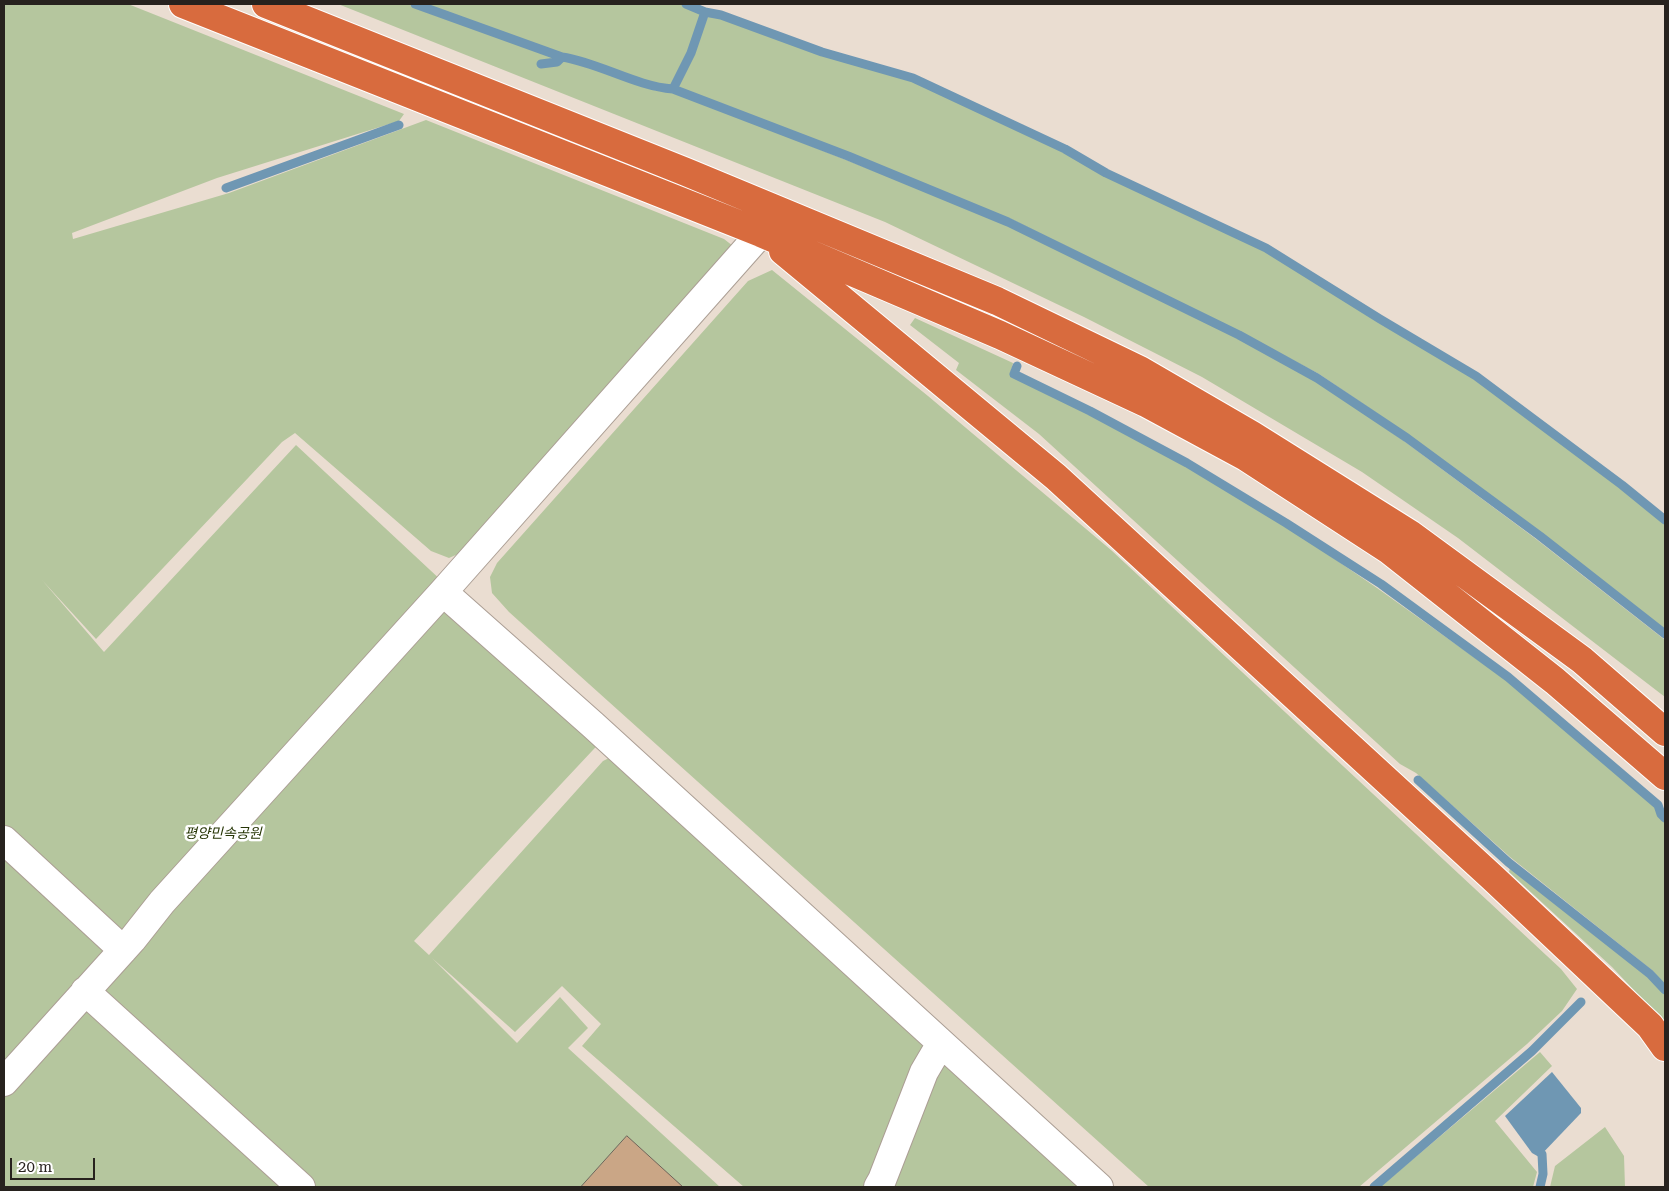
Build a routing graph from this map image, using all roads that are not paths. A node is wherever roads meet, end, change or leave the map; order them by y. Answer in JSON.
{"nodes":[{"id":1,"x":183,"y":4,"type":"edge"},
{"id":2,"x":266,"y":4,"type":"edge"},
{"id":3,"x":761,"y":233,"type":"junction"},
{"id":4,"x":443,"y":592,"type":"junction"},
{"id":5,"x":1665,"y":732,"type":"edge"},
{"id":6,"x":1665,"y":776,"type":"edge"},
{"id":7,"x":4,"y":840,"type":"edge"},
{"id":8,"x":123,"y":950,"type":"junction"},
{"id":9,"x":85,"y":991,"type":"junction"},
{"id":10,"x":941,"y":1043,"type":"junction"},
{"id":11,"x":1665,"y":1047,"type":"edge"},
{"id":12,"x":4,"y":1082,"type":"edge"},
{"id":13,"x":301,"y":1187,"type":"edge"},
{"id":14,"x":878,"y":1187,"type":"edge"},
{"id":15,"x":1099,"y":1187,"type":"edge"}],
"edges":[{"from":1,"to":3,"type":"highway"},
{"from":2,"to":5,"type":"highway"},
{"from":3,"to":4,"type":"lane"},
{"from":3,"to":6,"type":"highway"},
{"from":3,"to":11,"type":"highway"},
{"from":4,"to":8,"type":"lane"},
{"from":4,"to":10,"type":"lane"},
{"from":7,"to":8,"type":"lane"},
{"from":8,"to":9,"type":"lane"},
{"from":9,"to":12,"type":"lane"},
{"from":9,"to":13,"type":"lane"},
{"from":10,"to":14,"type":"lane"},
{"from":10,"to":15,"type":"lane"}]}
